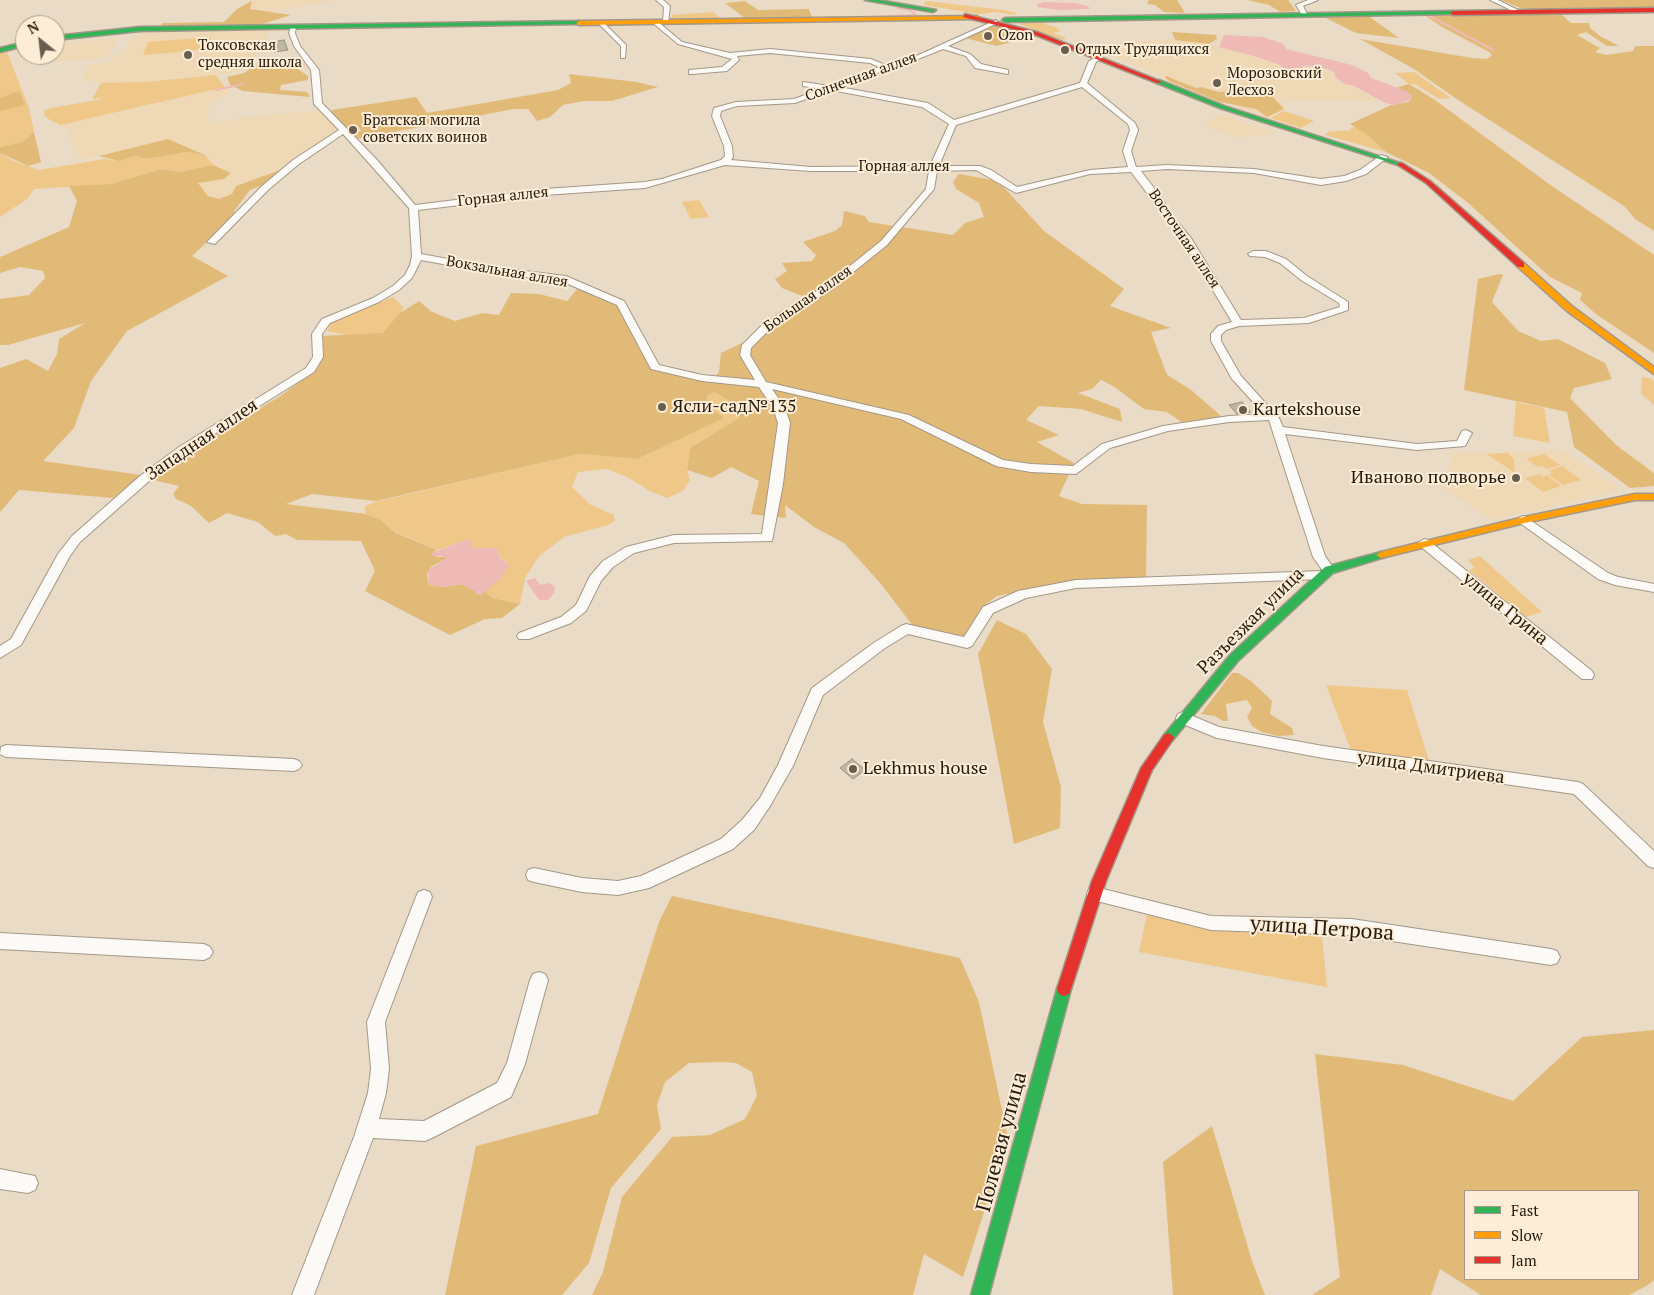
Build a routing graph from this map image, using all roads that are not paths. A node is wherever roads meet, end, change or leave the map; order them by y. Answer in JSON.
{"nodes":[{"id":1,"x":659,"y":0,"type":"edge"},
{"id":2,"x":868,"y":0,"type":"edge"},
{"id":3,"x":1315,"y":0,"type":"edge"},
{"id":4,"x":1493,"y":0,"type":"edge"},
{"id":5,"x":924,"y":8,"type":"junction"},
{"id":6,"x":1654,"y":10,"type":"edge"},
{"id":7,"x":1519,"y":12,"type":"junction"},
{"id":8,"x":1304,"y":14,"type":"junction"},
{"id":9,"x":918,"y":19,"type":"junction"},
{"id":10,"x":987,"y":20,"type":"junction"},
{"id":11,"x":660,"y":22,"type":"junction"},
{"id":12,"x":1014,"y":22,"type":"junction"},
{"id":13,"x":601,"y":23,"type":"junction"},
{"id":14,"x":293,"y":27,"type":"junction"},
{"id":15,"x":65,"y":37,"type":"edge"},
{"id":16,"x":942,"y":46,"type":"junction"},
{"id":17,"x":730,"y":55,"type":"junction"},
{"id":18,"x":623,"y":57,"type":"dead end"},
{"id":19,"x":1098,"y":58,"type":"junction"},
{"id":20,"x":885,"y":67,"type":"junction"},
{"id":21,"x":692,"y":72,"type":"dead end"},
{"id":22,"x":1006,"y":72,"type":"dead end"},
{"id":23,"x":806,"y":84,"type":"dead end"},
{"id":24,"x":1083,"y":84,"type":"junction"},
{"id":25,"x":829,"y":89,"type":"junction"},
{"id":26,"x":953,"y":123,"type":"junction"},
{"id":27,"x":344,"y":130,"type":"junction"},
{"id":28,"x":1384,"y":157,"type":"junction"},
{"id":29,"x":724,"y":162,"type":"junction"},
{"id":30,"x":934,"y":167,"type":"junction"},
{"id":31,"x":1133,"y":169,"type":"junction"},
{"id":32,"x":413,"y":208,"type":"junction"},
{"id":33,"x":212,"y":242,"type":"dead end"},
{"id":34,"x":1253,"y":254,"type":"dead end"},
{"id":35,"x":417,"y":256,"type":"junction"},
{"id":36,"x":1238,"y":323,"type":"junction"},
{"id":37,"x":1654,"y":371,"type":"edge"},
{"id":38,"x":762,"y":384,"type":"junction"},
{"id":39,"x":1272,"y":417,"type":"junction"},
{"id":40,"x":1280,"y":430,"type":"junction"},
{"id":41,"x":1466,"y":433,"type":"dead end"},
{"id":42,"x":1654,"y":497,"type":"edge"},
{"id":43,"x":1524,"y":520,"type":"junction"},
{"id":44,"x":1424,"y":542,"type":"junction"},
{"id":45,"x":1325,"y":572,"type":"junction"},
{"id":46,"x":1654,"y":588,"type":"edge"},
{"id":47,"x":524,"y":636,"type":"dead end"},
{"id":48,"x":0,"y":653,"type":"edge"},
{"id":49,"x":1587,"y":675,"type":"dead end"},
{"id":50,"x":1183,"y":718,"type":"junction"},
{"id":51,"x":6,"y":751,"type":"dead end"},
{"id":52,"x":294,"y":765,"type":"dead end"},
{"id":53,"x":1654,"y":861,"type":"edge"},
{"id":54,"x":534,"y":875,"type":"dead end"},
{"id":55,"x":1095,"y":894,"type":"junction"},
{"id":56,"x":424,"y":897,"type":"dead end"},
{"id":57,"x":0,"y":941,"type":"edge"},
{"id":58,"x":204,"y":952,"type":"dead end"},
{"id":59,"x":1551,"y":957,"type":"dead end"},
{"id":60,"x":539,"y":980,"type":"dead end"},
{"id":61,"x":1061,"y":999,"type":"joint"},
{"id":62,"x":367,"y":1128,"type":"junction"},
{"id":63,"x":0,"y":1179,"type":"edge"},
{"id":64,"x":28,"y":1183,"type":"dead end"},
{"id":65,"x":303,"y":1295,"type":"edge"},
{"id":66,"x":980,"y":1295,"type":"edge"}],
"edges":[{"from":1,"to":11,"type":"street"},
{"from":2,"to":5,"type":"main road"},
{"from":3,"to":8,"type":"street"},
{"from":4,"to":7,"type":"street"},
{"from":5,"to":9,"type":"main road"},
{"from":5,"to":10,"type":"main road"},
{"from":6,"to":7,"type":"main road"},
{"from":7,"to":8,"type":"main road"},
{"from":8,"to":12,"type":"main road"},
{"from":9,"to":10,"type":"main road"},
{"from":9,"to":11,"type":"main road"},
{"from":10,"to":12,"type":"main road"},
{"from":10,"to":16,"type":"street","name":"Солнечная аллея"},
{"from":11,"to":13,"type":"main road"},
{"from":11,"to":17,"type":"street"},
{"from":12,"to":19,"type":"main road"},
{"from":13,"to":14,"type":"main road"},
{"from":13,"to":18,"type":"street"},
{"from":14,"to":15,"type":"main road"},
{"from":14,"to":27,"type":"street"},
{"from":16,"to":20,"type":"street","name":"Солнечная аллея"},
{"from":16,"to":22,"type":"street"},
{"from":17,"to":20,"type":"street"},
{"from":17,"to":21,"type":"street"},
{"from":19,"to":24,"type":"street"},
{"from":19,"to":28,"type":"main road"},
{"from":20,"to":25,"type":"street","name":"Солнечная аллея"},
{"from":23,"to":25,"type":"street"},
{"from":24,"to":26,"type":"street"},
{"from":24,"to":31,"type":"street"},
{"from":25,"to":26,"type":"street"},
{"from":25,"to":29,"type":"street","name":"Солнечная аллея"},
{"from":26,"to":30,"type":"street","name":"Большая аллея"},
{"from":27,"to":32,"type":"street"},
{"from":27,"to":33,"type":"street"},
{"from":28,"to":31,"type":"street","name":"Горная аллея"},
{"from":28,"to":37,"type":"main road"},
{"from":29,"to":30,"type":"street","name":"Горная аллея"},
{"from":29,"to":32,"type":"street","name":"Горная аллея"},
{"from":30,"to":31,"type":"street","name":"Горная аллея"},
{"from":30,"to":38,"type":"street","name":"Большая аллея"},
{"from":31,"to":36,"type":"street","name":"Восточная аллея"},
{"from":32,"to":35,"type":"street"},
{"from":34,"to":36,"type":"street"},
{"from":35,"to":38,"type":"street","name":"Вокзальная аллея"},
{"from":35,"to":48,"type":"street","name":"Западная аллея"},
{"from":36,"to":39,"type":"street"},
{"from":38,"to":39,"type":"street","name":"Вокзальная аллея"},
{"from":38,"to":47,"type":"street","name":"Большая аллея"},
{"from":39,"to":40,"type":"street"},
{"from":40,"to":41,"type":"street"},
{"from":40,"to":45,"type":"street"},
{"from":42,"to":43,"type":"main road","name":"Разъезжая улица"},
{"from":43,"to":44,"type":"main road","name":"Разъезжая улица"},
{"from":43,"to":46,"type":"street"},
{"from":44,"to":45,"type":"main road","name":"Разъезжая улица"},
{"from":44,"to":49,"type":"street","name":"улица Грина"},
{"from":45,"to":50,"type":"main road","name":"Разъезжая улица"},
{"from":45,"to":54,"type":"street"},
{"from":50,"to":53,"type":"street","name":"улица Дмитриева"},
{"from":50,"to":55,"type":"main road","name":"Разъезжая улица"},
{"from":51,"to":52,"type":"street"},
{"from":55,"to":59,"type":"street","name":"улица Петрова"},
{"from":55,"to":61,"type":"main road","name":"Разъезжая улица"},
{"from":56,"to":62,"type":"street"},
{"from":57,"to":58,"type":"street"},
{"from":60,"to":62,"type":"street"},
{"from":61,"to":66,"type":"main road","name":"Полевая улица"},
{"from":62,"to":65,"type":"street"},
{"from":63,"to":64,"type":"street"}]}
